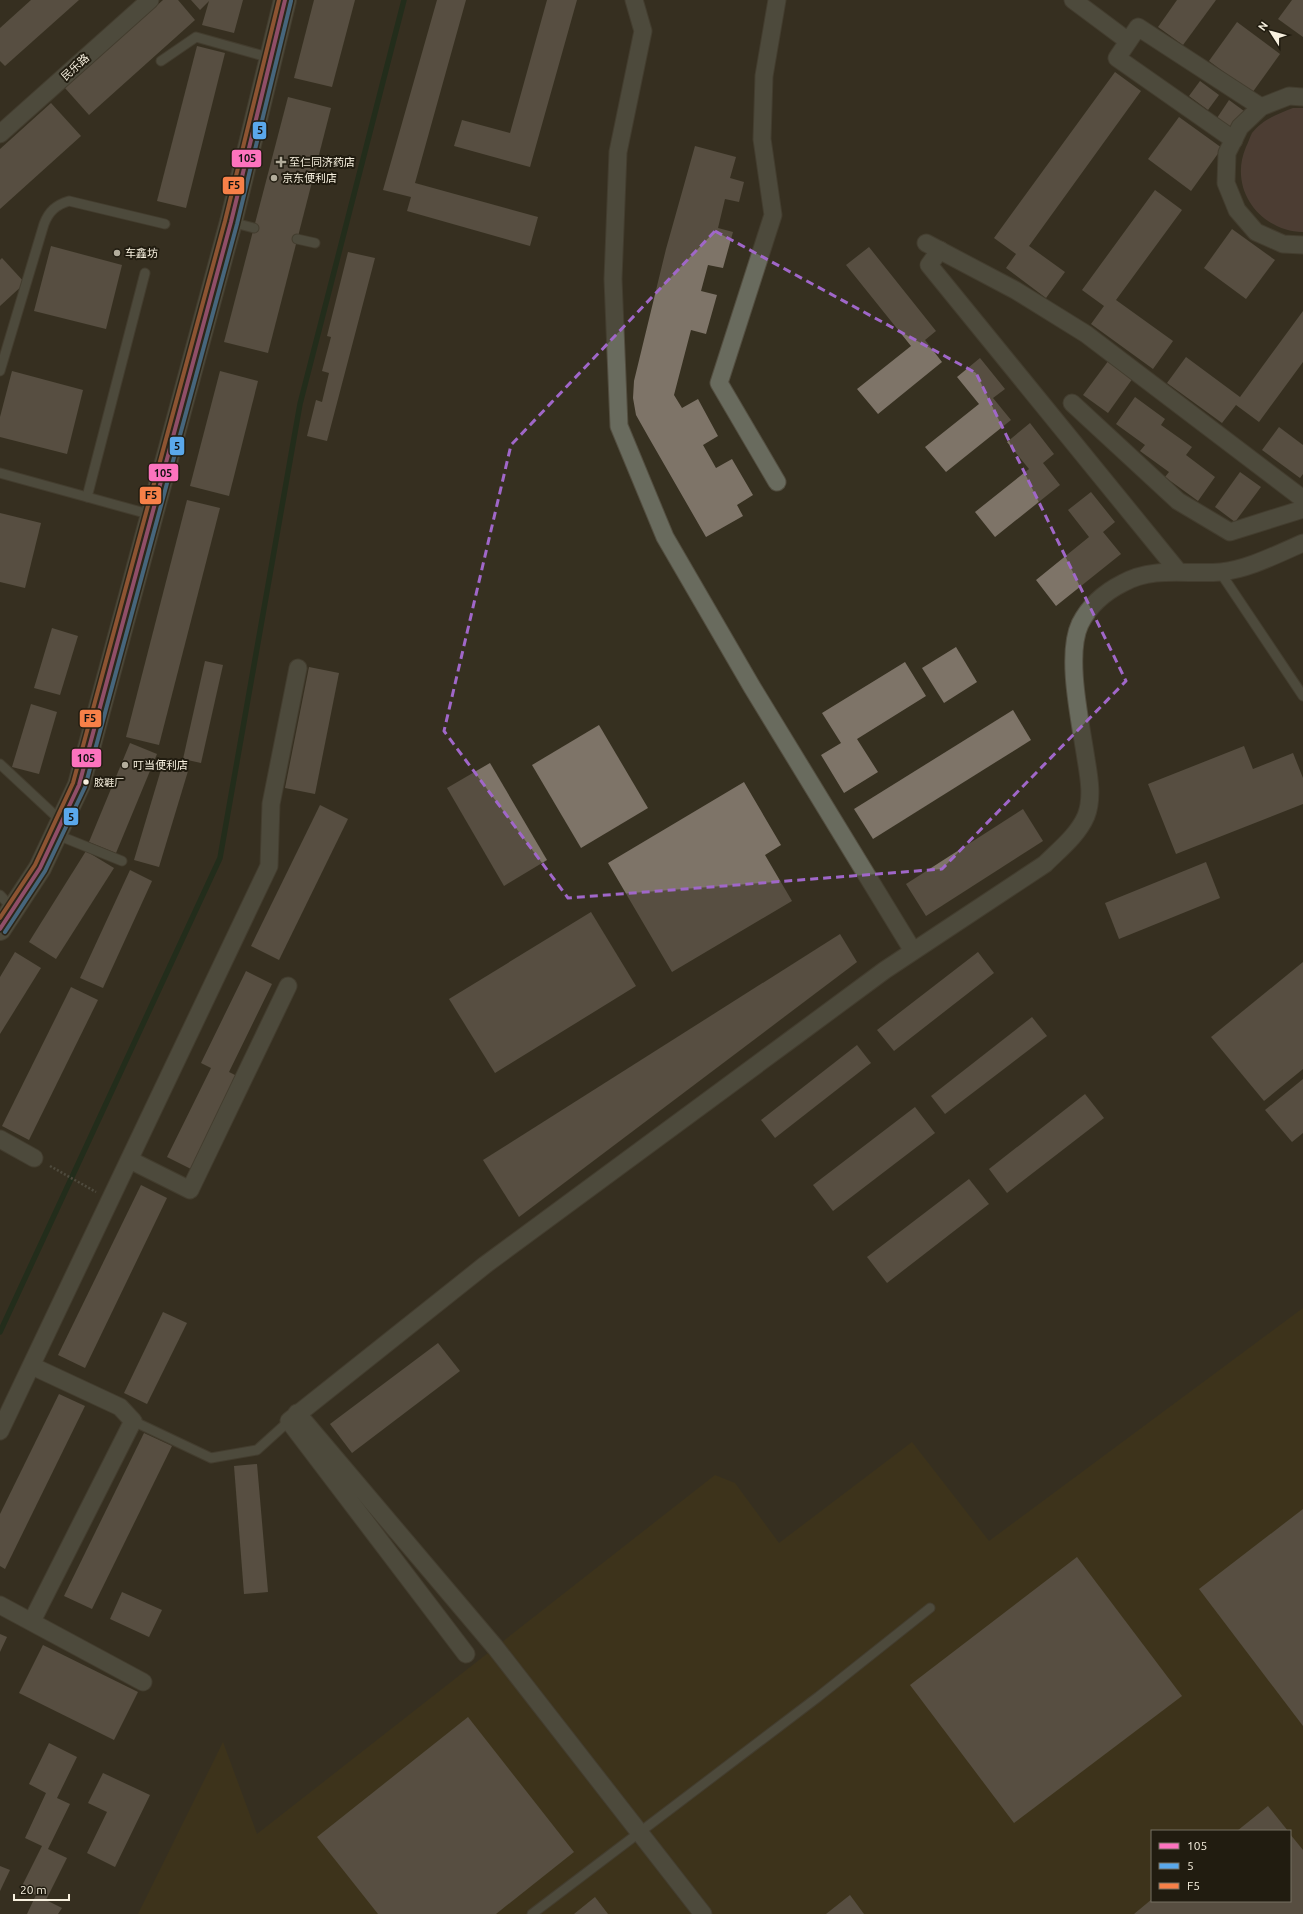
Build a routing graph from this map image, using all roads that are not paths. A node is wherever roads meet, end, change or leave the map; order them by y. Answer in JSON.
{"nodes":[{"id":1,"x":150,"y":0,"type":"edge"},
{"id":2,"x":285,"y":0,"type":"edge"},
{"id":3,"x":634,"y":0,"type":"edge"},
{"id":4,"x":777,"y":0,"type":"edge"},
{"id":5,"x":1072,"y":0,"type":"edge"},
{"id":6,"x":1128,"y":40,"type":"junction"},
{"id":7,"x":271,"y":58,"type":"junction"},
{"id":8,"x":161,"y":61,"type":"dead end"},
{"id":9,"x":1303,"y":97,"type":"edge"},
{"id":10,"x":1261,"y":106,"type":"junction"},
{"id":11,"x":0,"y":134,"type":"edge"},
{"id":12,"x":1234,"y":140,"type":"junction"},
{"id":13,"x":231,"y":222,"type":"junction"},
{"id":14,"x":165,"y":224,"type":"dead end"},
{"id":15,"x":254,"y":228,"type":"dead end"},
{"id":16,"x":297,"y":239,"type":"dead end"},
{"id":17,"x":315,"y":243,"type":"dead end"},
{"id":18,"x":1303,"y":244,"type":"edge"},
{"id":19,"x":145,"y":273,"type":"dead end"},
{"id":20,"x":0,"y":370,"type":"edge"},
{"id":21,"x":1072,"y":403,"type":"dead end"},
{"id":22,"x":0,"y":473,"type":"edge"},
{"id":23,"x":777,"y":482,"type":"dead end"},
{"id":24,"x":87,"y":497,"type":"junction"},
{"id":25,"x":1303,"y":499,"type":"edge"},
{"id":26,"x":1303,"y":509,"type":"edge"},
{"id":27,"x":152,"y":515,"type":"junction"},
{"id":28,"x":1303,"y":543,"type":"edge"},
{"id":29,"x":1178,"y":571,"type":"junction"},
{"id":30,"x":1220,"y":572,"type":"junction"},
{"id":31,"x":298,"y":668,"type":"dead end"},
{"id":32,"x":1303,"y":696,"type":"edge"},
{"id":33,"x":0,"y":764,"type":"edge"},
{"id":34,"x":58,"y":828,"type":"junction"},
{"id":35,"x":122,"y":861,"type":"dead end"},
{"id":36,"x":6,"y":902,"type":"edge"},
{"id":37,"x":0,"y":929,"type":"edge"},
{"id":38,"x":914,"y":951,"type":"junction"},
{"id":39,"x":288,"y":986,"type":"dead end"},
{"id":40,"x":0,"y":1139,"type":"edge"},
{"id":41,"x":34,"y":1158,"type":"road end"},
{"id":42,"x":130,"y":1160,"type":"junction"},
{"id":43,"x":32,"y":1366,"type":"junction"},
{"id":44,"x":293,"y":1417,"type":"junction"},
{"id":45,"x":133,"y":1420,"type":"junction"},
{"id":46,"x":0,"y":1431,"type":"edge"},
{"id":47,"x":0,"y":1605,"type":"edge"},
{"id":48,"x":930,"y":1608,"type":"dead end"},
{"id":49,"x":32,"y":1621,"type":"junction"},
{"id":50,"x":466,"y":1654,"type":"dead end"},
{"id":51,"x":143,"y":1682,"type":"dead end"},
{"id":52,"x":639,"y":1831,"type":"junction"},
{"id":53,"x":532,"y":1914,"type":"edge"},
{"id":54,"x":703,"y":1914,"type":"edge"}],
"edges":[{"from":1,"to":11,"type":"street","name":"民乐路"},
{"from":2,"to":7,"type":"main road"},
{"from":3,"to":38,"type":"street"},
{"from":4,"to":23,"type":"street"},
{"from":5,"to":6,"type":"street"},
{"from":6,"to":10,"type":"street"},
{"from":6,"to":12,"type":"street"},
{"from":7,"to":8,"type":"lane"},
{"from":7,"to":13,"type":"main road"},
{"from":9,"to":10,"type":"street"},
{"from":10,"to":12,"type":"street"},
{"from":12,"to":18,"type":"street"},
{"from":13,"to":15,"type":"lane"},
{"from":13,"to":27,"type":"main road"},
{"from":14,"to":20,"type":"lane"},
{"from":16,"to":17,"type":"lane"},
{"from":19,"to":24,"type":"lane"},
{"from":21,"to":26,"type":"street"},
{"from":22,"to":24,"type":"lane"},
{"from":24,"to":27,"type":"lane"},
{"from":25,"to":29,"type":"street"},
{"from":27,"to":34,"type":"main road"},
{"from":28,"to":30,"type":"street"},
{"from":29,"to":30,"type":"street"},
{"from":29,"to":38,"type":"street"},
{"from":30,"to":32,"type":"lane"},
{"from":31,"to":42,"type":"street"},
{"from":33,"to":34,"type":"lane"},
{"from":34,"to":35,"type":"lane"},
{"from":34,"to":36,"type":"main road"},
{"from":36,"to":37,"type":"main road"},
{"from":38,"to":44,"type":"street"},
{"from":39,"to":42,"type":"street"},
{"from":40,"to":41,"type":"street"},
{"from":42,"to":43,"type":"street"},
{"from":43,"to":45,"type":"street"},
{"from":43,"to":46,"type":"street"},
{"from":44,"to":45,"type":"lane"},
{"from":44,"to":50,"type":"street"},
{"from":44,"to":52,"type":"street"},
{"from":45,"to":49,"type":"street"},
{"from":47,"to":49,"type":"street"},
{"from":48,"to":52,"type":"lane"},
{"from":49,"to":51,"type":"street"},
{"from":52,"to":53,"type":"lane"},
{"from":52,"to":54,"type":"street"}]}
